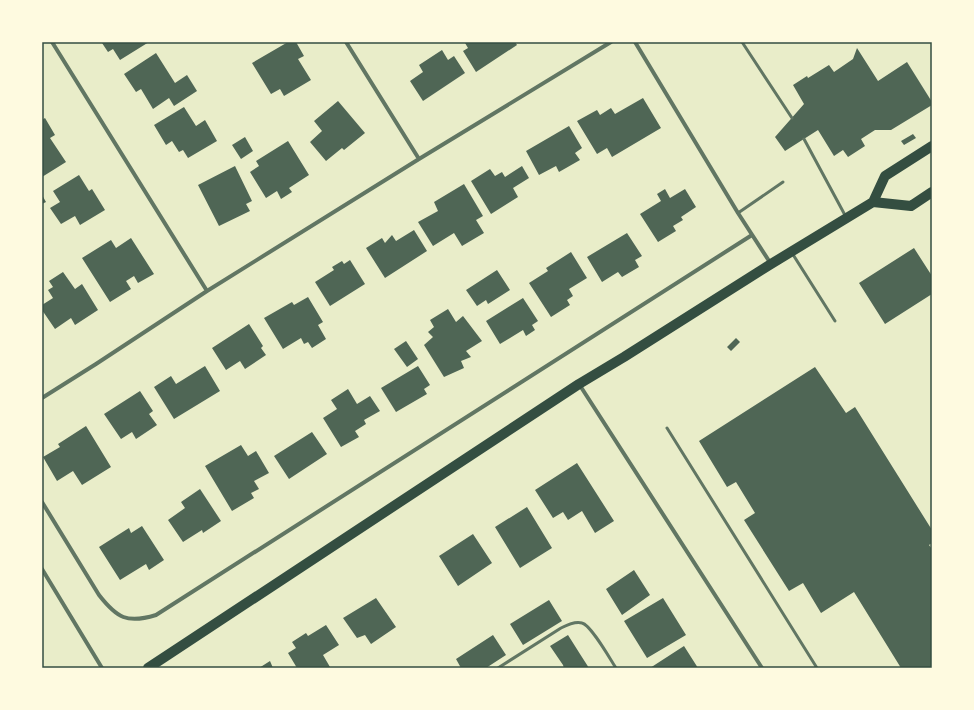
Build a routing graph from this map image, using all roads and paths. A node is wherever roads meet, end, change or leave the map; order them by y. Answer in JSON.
{"nodes":[{"id":1,"x":52,"y":42,"type":"edge"},
{"id":2,"x":346,"y":42,"type":"edge"},
{"id":3,"x":611,"y":42,"type":"edge"},
{"id":4,"x":742,"y":42,"type":"edge"},
{"id":5,"x":637,"y":43,"type":"edge"},
{"id":6,"x":792,"y":118,"type":"dead end"},
{"id":7,"x":804,"y":139,"type":"dead end"},
{"id":8,"x":932,"y":146,"type":"edge"},
{"id":9,"x":419,"y":159,"type":"junction"},
{"id":10,"x":783,"y":182,"type":"dead end"},
{"id":11,"x":932,"y":192,"type":"edge"},
{"id":12,"x":873,"y":202,"type":"junction"},
{"id":13,"x":738,"y":213,"type":"junction"},
{"id":14,"x":847,"y":218,"type":"junction"},
{"id":15,"x":752,"y":235,"type":"junction"},
{"id":16,"x":792,"y":252,"type":"junction"},
{"id":17,"x":771,"y":264,"type":"junction"},
{"id":18,"x":207,"y":291,"type":"junction"},
{"id":19,"x":835,"y":321,"type":"dead end"},
{"id":20,"x":579,"y":384,"type":"junction"},
{"id":21,"x":42,"y":398,"type":"edge"},
{"id":22,"x":667,"y":428,"type":"dead end"},
{"id":23,"x":42,"y":502,"type":"edge"},
{"id":24,"x":42,"y":569,"type":"edge"},
{"id":25,"x":102,"y":668,"type":"edge"},
{"id":26,"x":148,"y":668,"type":"edge"},
{"id":27,"x":498,"y":668,"type":"edge"},
{"id":28,"x":616,"y":668,"type":"edge"},
{"id":29,"x":762,"y":668,"type":"edge"},
{"id":30,"x":817,"y":668,"type":"edge"}],
"edges":[{"from":1,"to":18,"type":"street"},
{"from":2,"to":9,"type":"street"},
{"from":3,"to":9,"type":"street"},
{"from":4,"to":6,"type":"lane"},
{"from":5,"to":13,"type":"street"},
{"from":7,"to":14,"type":"lane"},
{"from":8,"to":12,"type":"main road"},
{"from":9,"to":18,"type":"street"},
{"from":10,"to":13,"type":"lane"},
{"from":11,"to":12,"type":"main road"},
{"from":12,"to":14,"type":"main road"},
{"from":13,"to":15,"type":"street"},
{"from":14,"to":16,"type":"main road"},
{"from":15,"to":17,"type":"street"},
{"from":15,"to":23,"type":"street"},
{"from":16,"to":17,"type":"main road"},
{"from":16,"to":19,"type":"lane"},
{"from":17,"to":20,"type":"main road"},
{"from":18,"to":21,"type":"street"},
{"from":20,"to":26,"type":"main road"},
{"from":20,"to":29,"type":"street"},
{"from":22,"to":30,"type":"lane"},
{"from":24,"to":25,"type":"street"},
{"from":27,"to":28,"type":"lane"}]}
